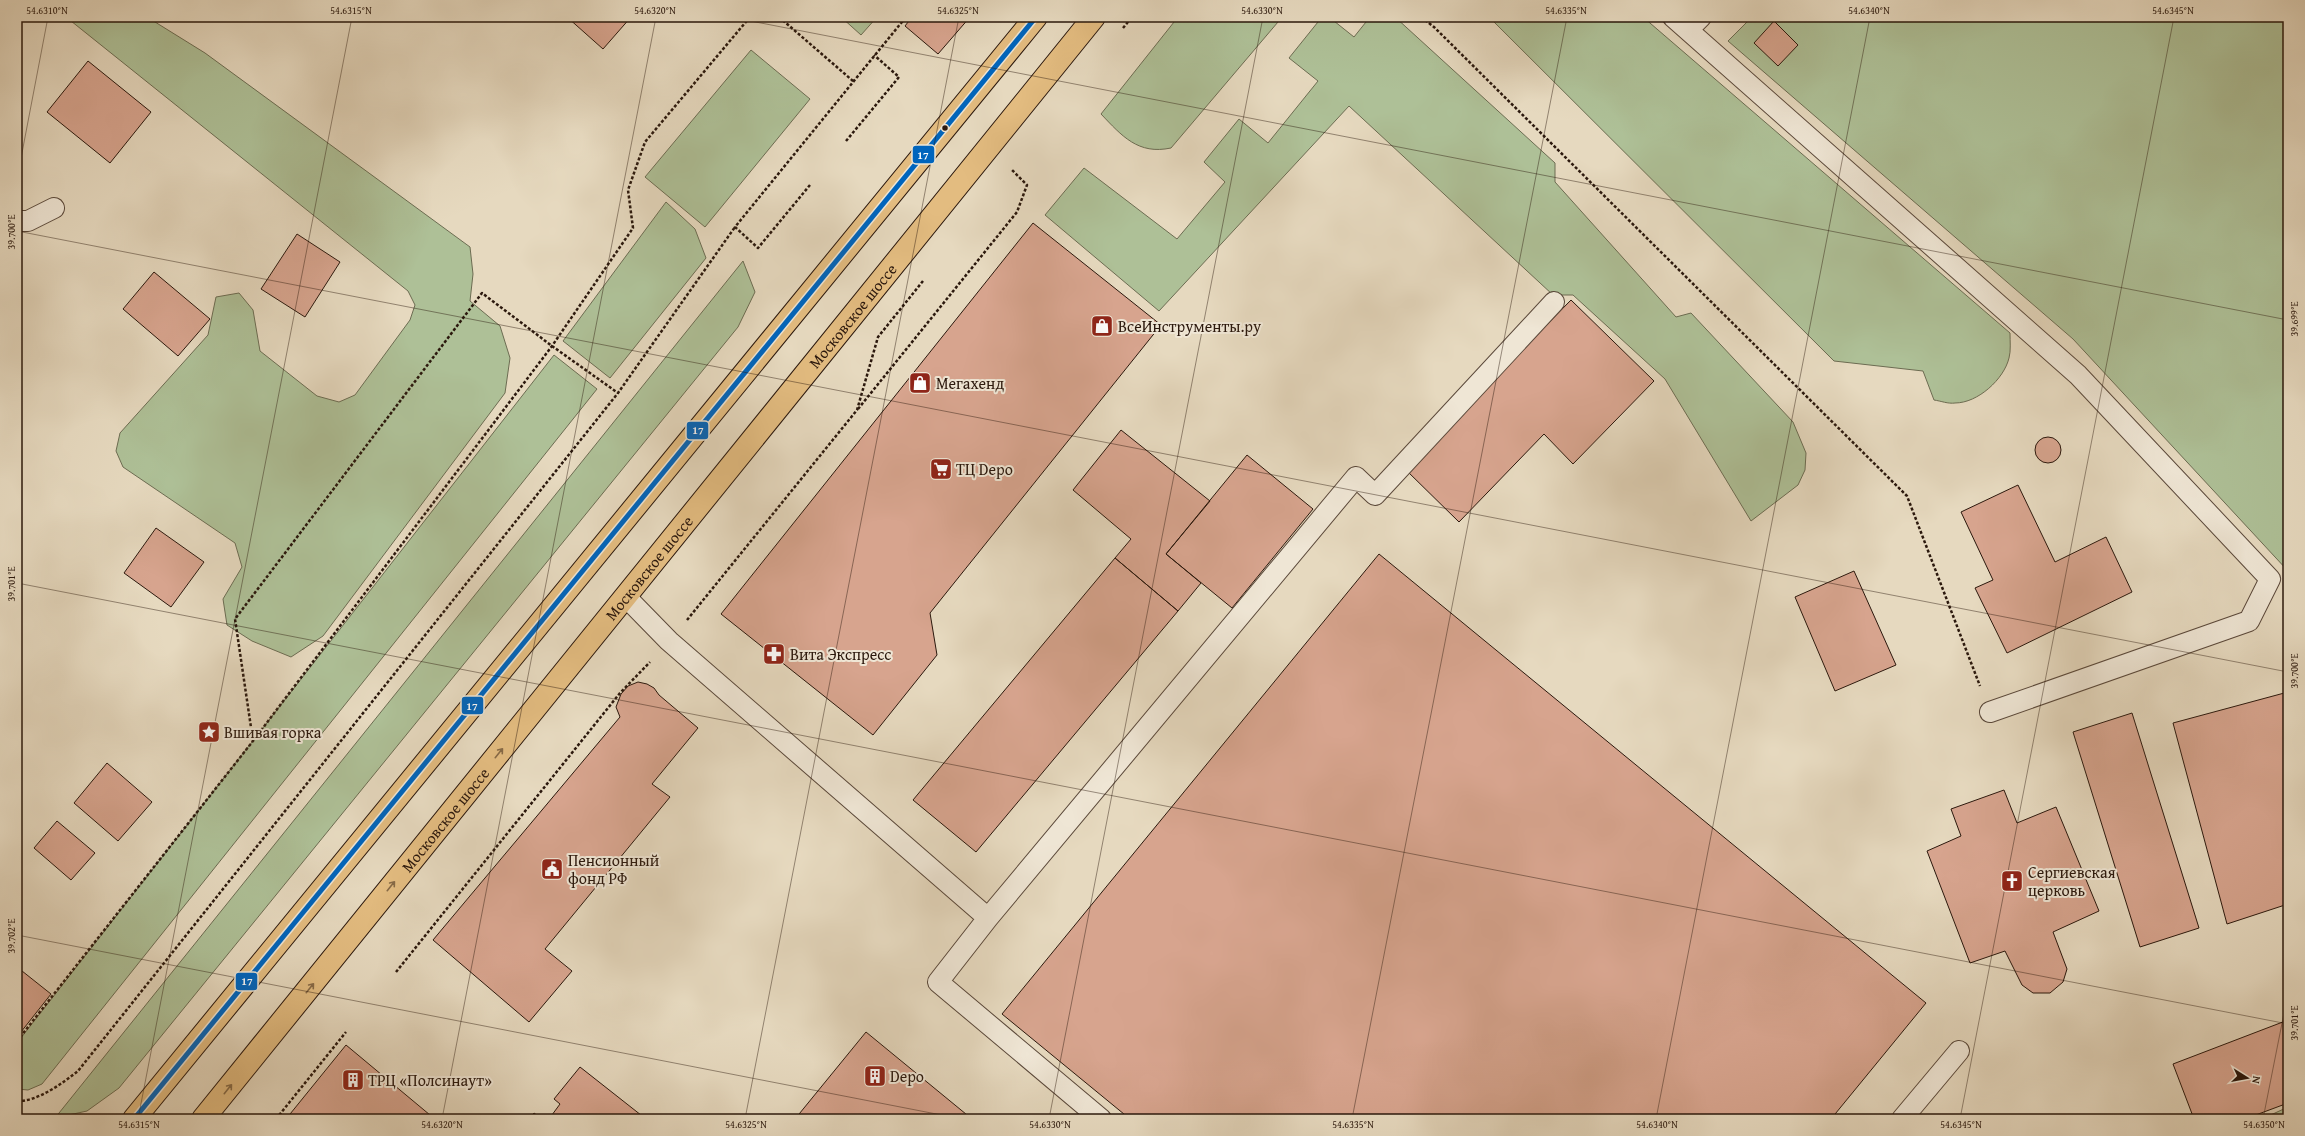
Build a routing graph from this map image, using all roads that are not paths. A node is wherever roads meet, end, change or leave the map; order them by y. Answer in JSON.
{"nodes":[{"id":1,"x":1036,"y":17,"type":"edge"},
{"id":2,"x":1094,"y":17,"type":"edge"},
{"id":3,"x":1673,"y":17,"type":"edge"},
{"id":4,"x":1695,"y":24,"type":"edge"},
{"id":5,"x":54,"y":208,"type":"dead end"},
{"id":6,"x":17,"y":221,"type":"edge"},
{"id":7,"x":1554,"y":302,"type":"dead end"},
{"id":8,"x":626,"y":597,"type":"junction"},
{"id":9,"x":1990,"y":712,"type":"road end"},
{"id":10,"x":988,"y":918,"type":"junction"},
{"id":11,"x":1959,"y":1051,"type":"dead end"},
{"id":12,"x":134,"y":1119,"type":"edge"},
{"id":13,"x":203,"y":1119,"type":"edge"},
{"id":14,"x":1102,"y":1119,"type":"edge"},
{"id":15,"x":1902,"y":1119,"type":"edge"}],
"edges":[{"from":1,"to":12,"type":"main road"},
{"from":2,"to":8,"type":"main road","name":"Московское шоссе"},
{"from":3,"to":4,"type":"lane"},
{"from":4,"to":9,"type":"lane"},
{"from":5,"to":6,"type":"lane"},
{"from":7,"to":10,"type":"lane"},
{"from":8,"to":10,"type":"lane"},
{"from":13,"to":8,"type":"main road","name":"Московское шоссе","one_way":true},
{"from":10,"to":14,"type":"lane"},
{"from":11,"to":15,"type":"lane"}]}
